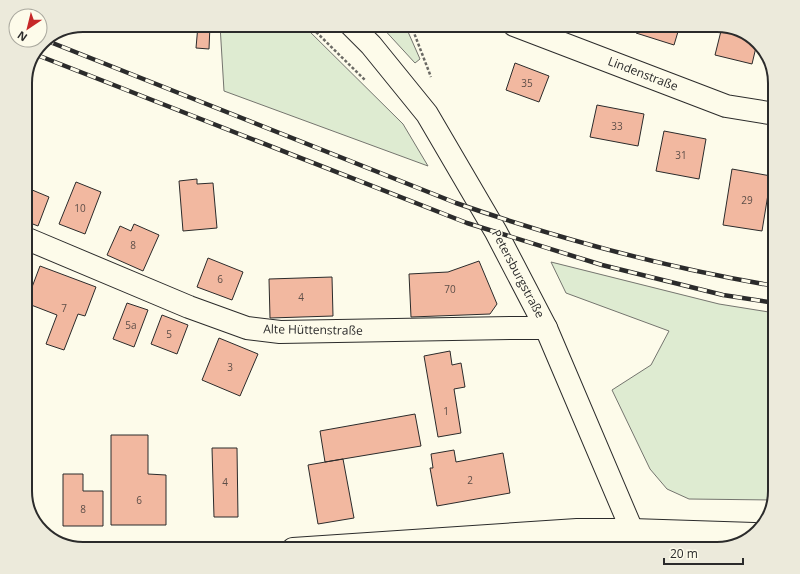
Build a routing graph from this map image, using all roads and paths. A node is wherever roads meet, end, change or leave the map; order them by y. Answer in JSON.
{"nodes":[{"id":1,"x":358,"y":32,"type":"edge"},
{"id":2,"x":532,"y":32,"type":"edge"},
{"id":3,"x":768,"y":113,"type":"edge"},
{"id":4,"x":32,"y":241,"type":"edge"},
{"id":5,"x":546,"y":328,"type":"junction"},
{"id":6,"x":743,"y":534,"type":"edge"},
{"id":7,"x":636,"y":539,"type":"edge"},
{"id":8,"x":398,"y":542,"type":"edge"}],
"edges":[{"from":1,"to":5,"type":"street","name":"Petersburgstraße"},
{"from":2,"to":3,"type":"street","name":"Lindenstraße"},
{"from":4,"to":5,"type":"street","name":"Alte Hüttenstraße"},
{"from":5,"to":7,"type":"street","name":"Petersburgstraße"},
{"from":6,"to":7,"type":"street"},
{"from":7,"to":8,"type":"street"}]}
